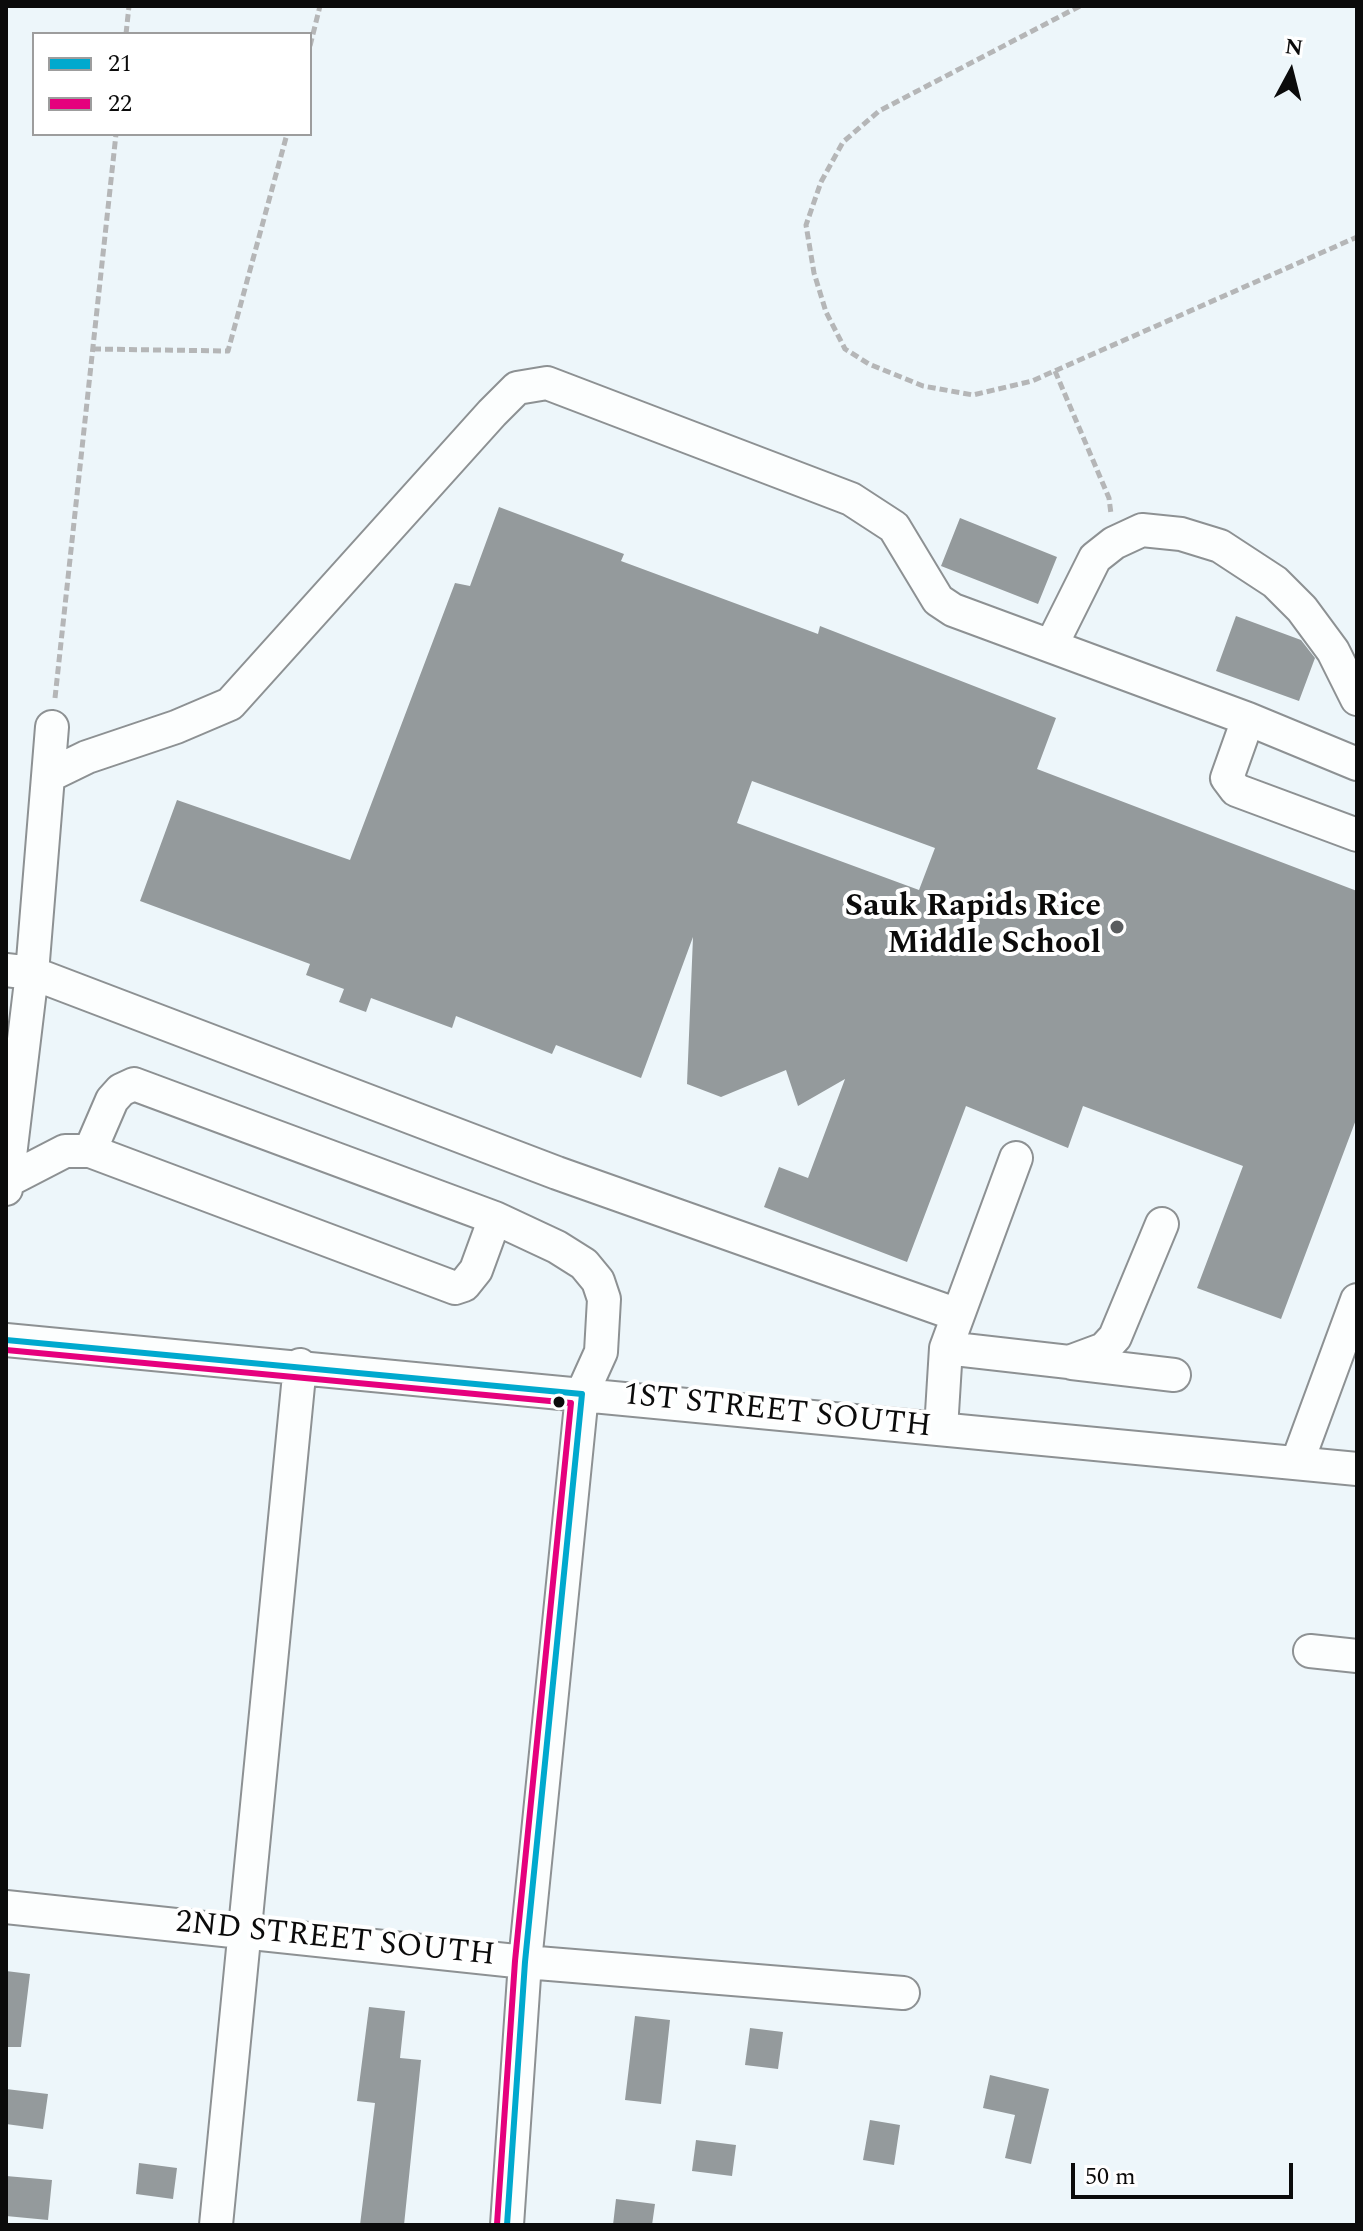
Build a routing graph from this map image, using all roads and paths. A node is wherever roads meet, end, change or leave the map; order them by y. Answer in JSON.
{"nodes":[{"id":1,"x":129,"y":6,"type":"edge"},
{"id":2,"x":320,"y":6,"type":"edge"},
{"id":3,"x":1080,"y":6,"type":"edge"},
{"id":4,"x":126,"y":32,"type":"edge"},
{"id":5,"x":312,"y":38,"type":"edge"},
{"id":6,"x":116,"y":136,"type":"edge"},
{"id":7,"x":286,"y":136,"type":"edge"},
{"id":8,"x":1357,"y":237,"type":"edge"},
{"id":9,"x":93,"y":349,"type":"junction"},
{"id":10,"x":1055,"y":371,"type":"junction"},
{"id":11,"x":1114,"y":543,"type":"junction"},
{"id":12,"x":1051,"y":646,"type":"junction"},
{"id":13,"x":1357,"y":699,"type":"edge"},
{"id":14,"x":1248,"y":719,"type":"junction"},
{"id":15,"x":52,"y":727,"type":"joint"},
{"id":16,"x":1357,"y":764,"type":"edge"},
{"id":17,"x":48,"y":776,"type":"junction"},
{"id":18,"x":1357,"y":835,"type":"edge"},
{"id":19,"x":19,"y":971,"type":"edge"},
{"id":20,"x":90,"y":1151,"type":"junction"},
{"id":21,"x":1016,"y":1158,"type":"dead end"},
{"id":22,"x":7,"y":1181,"type":"edge"},
{"id":23,"x":6,"y":1189,"type":"edge"},
{"id":24,"x":495,"y":1218,"type":"junction"},
{"id":25,"x":1162,"y":1224,"type":"dead end"},
{"id":26,"x":1357,"y":1300,"type":"edge"},
{"id":27,"x":958,"y":1315,"type":"junction"},
{"id":28,"x":6,"y":1340,"type":"edge"},
{"id":29,"x":946,"y":1348,"type":"junction"},
{"id":30,"x":1069,"y":1362,"type":"junction"},
{"id":31,"x":300,"y":1365,"type":"junction"},
{"id":32,"x":1174,"y":1375,"type":"dead end"},
{"id":33,"x":582,"y":1394,"type":"junction"},
{"id":34,"x":941,"y":1429,"type":"junction"},
{"id":35,"x":1297,"y":1463,"type":"junction"},
{"id":36,"x":1357,"y":1469,"type":"edge"},
{"id":37,"x":1310,"y":1651,"type":"dead end"},
{"id":38,"x":1357,"y":1656,"type":"edge"},
{"id":39,"x":6,"y":1907,"type":"edge"},
{"id":40,"x":242,"y":1930,"type":"junction"},
{"id":41,"x":525,"y":1962,"type":"junction"},
{"id":42,"x":903,"y":1993,"type":"dead end"},
{"id":43,"x":216,"y":2225,"type":"edge"},
{"id":44,"x":507,"y":2225,"type":"edge"}],
"edges":[{"from":1,"to":4,"type":"path"},
{"from":2,"to":5,"type":"path"},
{"from":3,"to":10,"type":"path"},
{"from":6,"to":9,"type":"path"},
{"from":7,"to":9,"type":"path"},
{"from":8,"to":10,"type":"path"},
{"from":9,"to":15,"type":"path"},
{"from":10,"to":11,"type":"path"},
{"from":11,"to":12,"type":"street"},
{"from":11,"to":13,"type":"street"},
{"from":12,"to":14,"type":"street"},
{"from":12,"to":17,"type":"street"},
{"from":14,"to":16,"type":"street"},
{"from":14,"to":18,"type":"street"},
{"from":15,"to":17,"type":"street"},
{"from":17,"to":19,"type":"street"},
{"from":19,"to":22,"type":"street"},
{"from":19,"to":27,"type":"street"},
{"from":20,"to":22,"type":"street"},
{"from":20,"to":24,"type":"street"},
{"from":20,"to":24,"type":"street"},
{"from":21,"to":27,"type":"street"},
{"from":22,"to":23,"type":"street"},
{"from":24,"to":33,"type":"street"},
{"from":25,"to":30,"type":"street"},
{"from":26,"to":35,"type":"street"},
{"from":27,"to":29,"type":"street"},
{"from":28,"to":31,"type":"street","name":"1ST STREET SOUTH"},
{"from":29,"to":30,"type":"street"},
{"from":29,"to":34,"type":"street"},
{"from":30,"to":32,"type":"street"},
{"from":31,"to":33,"type":"street","name":"1ST STREET SOUTH"},
{"from":31,"to":40,"type":"street"},
{"from":33,"to":34,"type":"street","name":"1ST STREET SOUTH"},
{"from":33,"to":41,"type":"street"},
{"from":34,"to":35,"type":"street","name":"1ST STREET SOUTH"},
{"from":35,"to":36,"type":"street","name":"1ST STREET SOUTH"},
{"from":37,"to":38,"type":"street"},
{"from":39,"to":40,"type":"street","name":"2ND STREET SOUTH"},
{"from":40,"to":41,"type":"street","name":"2ND STREET SOUTH"},
{"from":40,"to":43,"type":"street"},
{"from":41,"to":42,"type":"street","name":"2ND STREET SOUTH"},
{"from":41,"to":44,"type":"street"}]}
